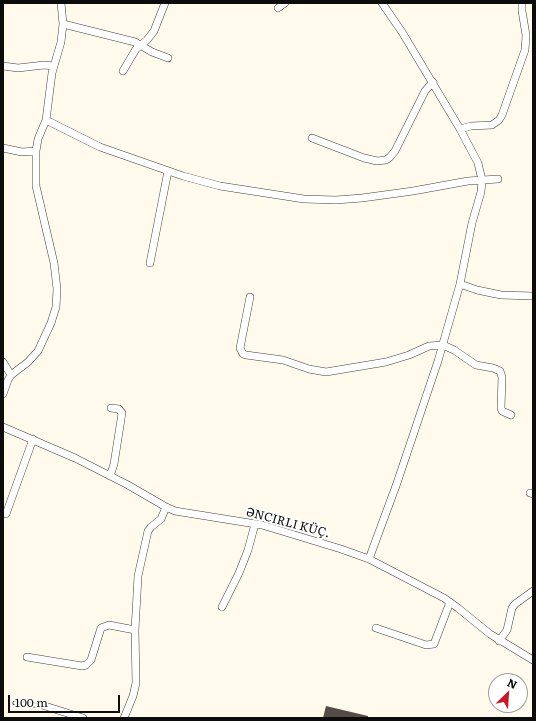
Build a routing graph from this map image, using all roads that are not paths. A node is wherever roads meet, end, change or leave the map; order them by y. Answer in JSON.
{"nodes":[{"id":1,"x":61,"y":3,"type":"edge"},
{"id":2,"x":165,"y":3,"type":"edge"},
{"id":3,"x":286,"y":3,"type":"edge"},
{"id":4,"x":382,"y":3,"type":"edge"},
{"id":5,"x":522,"y":3,"type":"edge"},
{"id":6,"x":278,"y":8,"type":"dead end"},
{"id":7,"x":63,"y":24,"type":"junction"},
{"id":8,"x":142,"y":45,"type":"junction"},
{"id":9,"x":168,"y":58,"type":"dead end"},
{"id":10,"x":3,"y":66,"type":"edge"},
{"id":11,"x":54,"y":66,"type":"junction"},
{"id":12,"x":123,"y":71,"type":"dead end"},
{"id":13,"x":433,"y":82,"type":"junction"},
{"id":14,"x":46,"y":120,"type":"junction"},
{"id":15,"x":460,"y":129,"type":"junction"},
{"id":16,"x":312,"y":138,"type":"dead end"},
{"id":17,"x":3,"y":148,"type":"edge"},
{"id":18,"x":36,"y":151,"type":"junction"},
{"id":19,"x":168,"y":171,"type":"junction"},
{"id":20,"x":498,"y":179,"type":"dead end"},
{"id":21,"x":482,"y":180,"type":"junction"},
{"id":22,"x":150,"y":263,"type":"dead end"},
{"id":23,"x":460,"y":284,"type":"junction"},
{"id":24,"x":533,"y":296,"type":"edge"},
{"id":25,"x":250,"y":297,"type":"dead end"},
{"id":26,"x":443,"y":345,"type":"junction"},
{"id":27,"x":3,"y":362,"type":"edge"},
{"id":28,"x":11,"y":375,"type":"junction"},
{"id":29,"x":3,"y":394,"type":"edge"},
{"id":30,"x":111,"y":408,"type":"dead end"},
{"id":31,"x":511,"y":415,"type":"dead end"},
{"id":32,"x":3,"y":427,"type":"edge"},
{"id":33,"x":33,"y":439,"type":"junction"},
{"id":34,"x":110,"y":476,"type":"junction"},
{"id":35,"x":166,"y":508,"type":"junction"},
{"id":36,"x":6,"y":514,"type":"dead end"},
{"id":37,"x":255,"y":524,"type":"junction"},
{"id":38,"x":369,"y":559,"type":"junction"},
{"id":39,"x":533,"y":591,"type":"edge"},
{"id":40,"x":450,"y":602,"type":"junction"},
{"id":41,"x":222,"y":607,"type":"dead end"},
{"id":42,"x":376,"y":628,"type":"dead end"},
{"id":43,"x":134,"y":630,"type":"junction"},
{"id":44,"x":500,"y":641,"type":"junction"},
{"id":45,"x":27,"y":657,"type":"dead end"},
{"id":46,"x":533,"y":660,"type":"edge"},
{"id":47,"x":15,"y":703,"type":"dead end"},
{"id":48,"x":45,"y":706,"type":"joint"},
{"id":49,"x":83,"y":718,"type":"edge"},
{"id":50,"x":124,"y":718,"type":"edge"}],
"edges":[{"from":1,"to":7,"type":"street"},
{"from":2,"to":8,"type":"street"},
{"from":3,"to":6,"type":"street"},
{"from":4,"to":13,"type":"street"},
{"from":5,"to":15,"type":"street"},
{"from":7,"to":8,"type":"street"},
{"from":7,"to":11,"type":"street"},
{"from":8,"to":9,"type":"street"},
{"from":8,"to":12,"type":"street"},
{"from":10,"to":11,"type":"street"},
{"from":11,"to":14,"type":"street"},
{"from":13,"to":15,"type":"street"},
{"from":13,"to":16,"type":"street"},
{"from":14,"to":18,"type":"street"},
{"from":14,"to":19,"type":"street"},
{"from":15,"to":21,"type":"street"},
{"from":17,"to":18,"type":"street"},
{"from":18,"to":28,"type":"street"},
{"from":19,"to":21,"type":"street"},
{"from":19,"to":22,"type":"street"},
{"from":20,"to":21,"type":"street"},
{"from":21,"to":23,"type":"street"},
{"from":23,"to":24,"type":"street"},
{"from":23,"to":26,"type":"street"},
{"from":25,"to":26,"type":"street"},
{"from":26,"to":31,"type":"street"},
{"from":26,"to":38,"type":"street"},
{"from":27,"to":28,"type":"street"},
{"from":28,"to":29,"type":"street"},
{"from":30,"to":34,"type":"street"},
{"from":32,"to":33,"type":"street","name":"ƏNCIRLI KÜÇ."},
{"from":33,"to":34,"type":"street","name":"ƏNCIRLI KÜÇ."},
{"from":33,"to":36,"type":"street"},
{"from":34,"to":35,"type":"street","name":"ƏNCIRLI KÜÇ."},
{"from":35,"to":37,"type":"street","name":"ƏNCIRLI KÜÇ."},
{"from":35,"to":43,"type":"street"},
{"from":37,"to":38,"type":"street","name":"ƏNCIRLI KÜÇ."},
{"from":37,"to":41,"type":"street"},
{"from":38,"to":40,"type":"street","name":"ƏNCIRLI KÜÇ."},
{"from":39,"to":44,"type":"street"},
{"from":40,"to":42,"type":"street"},
{"from":40,"to":44,"type":"street","name":"ƏNCIRLI KÜÇ."},
{"from":43,"to":45,"type":"street"},
{"from":43,"to":50,"type":"street"},
{"from":44,"to":46,"type":"street","name":"ƏNCIRLI KÜÇ."},
{"from":47,"to":48,"type":"lane"},
{"from":48,"to":49,"type":"street"}]}
